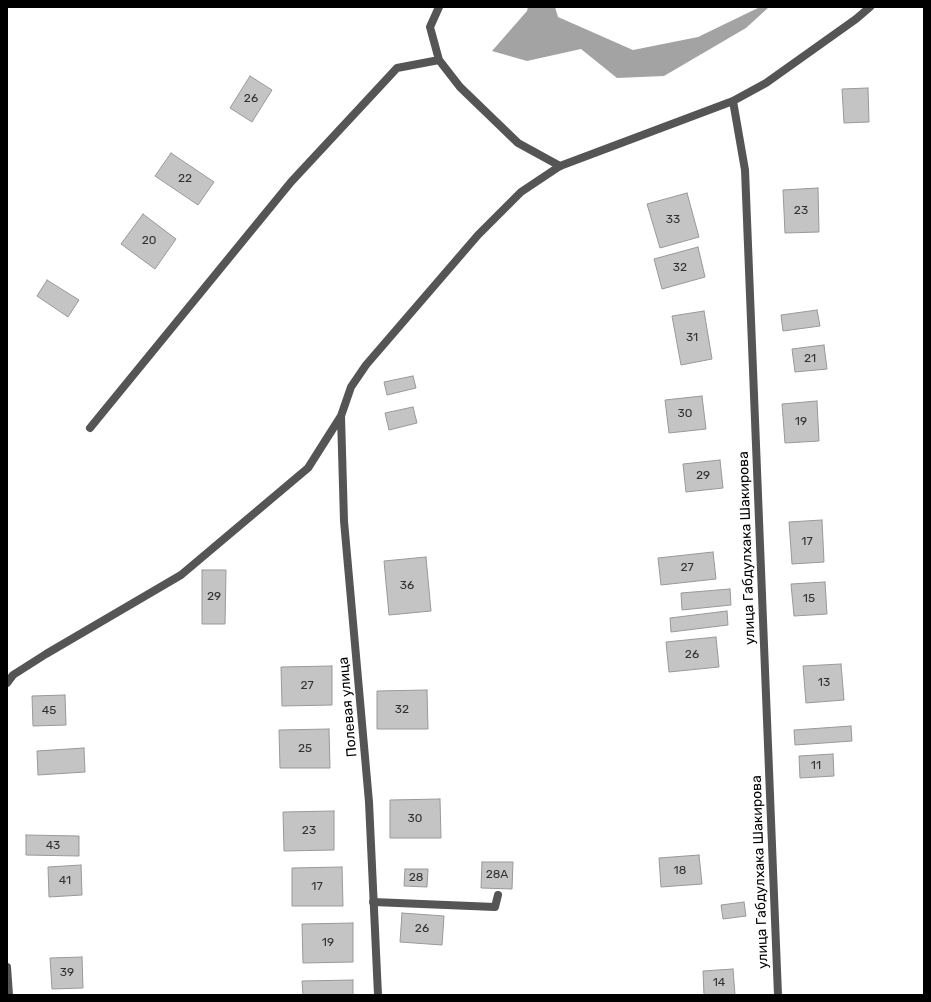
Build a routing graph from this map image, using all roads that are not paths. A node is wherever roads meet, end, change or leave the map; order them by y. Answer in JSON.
{"nodes":[{"id":1,"x":439,"y":7,"type":"edge"},
{"id":2,"x":870,"y":7,"type":"edge"},
{"id":3,"x":439,"y":60,"type":"junction"},
{"id":4,"x":733,"y":101,"type":"junction"},
{"id":5,"x":560,"y":166,"type":"junction"},
{"id":6,"x":342,"y":416,"type":"junction"},
{"id":7,"x":90,"y":428,"type":"dead end"},
{"id":8,"x":7,"y":683,"type":"edge"},
{"id":9,"x":498,"y":895,"type":"dead end"},
{"id":10,"x":373,"y":902,"type":"junction"},
{"id":11,"x":7,"y":967,"type":"edge"},
{"id":12,"x":9,"y":995,"type":"edge"},
{"id":13,"x":378,"y":995,"type":"edge"},
{"id":14,"x":778,"y":995,"type":"edge"}],
"edges":[{"from":1,"to":3,"type":"street"},
{"from":2,"to":4,"type":"street"},
{"from":3,"to":5,"type":"street"},
{"from":3,"to":7,"type":"street"},
{"from":4,"to":5,"type":"street"},
{"from":4,"to":14,"type":"street","name":"улица Габдулхака Шакирова"},
{"from":5,"to":6,"type":"street"},
{"from":6,"to":8,"type":"street"},
{"from":6,"to":10,"type":"street","name":"Полевая улица"},
{"from":9,"to":10,"type":"street"},
{"from":10,"to":13,"type":"street","name":"Полевая улица"},
{"from":11,"to":12,"type":"street"}]}
